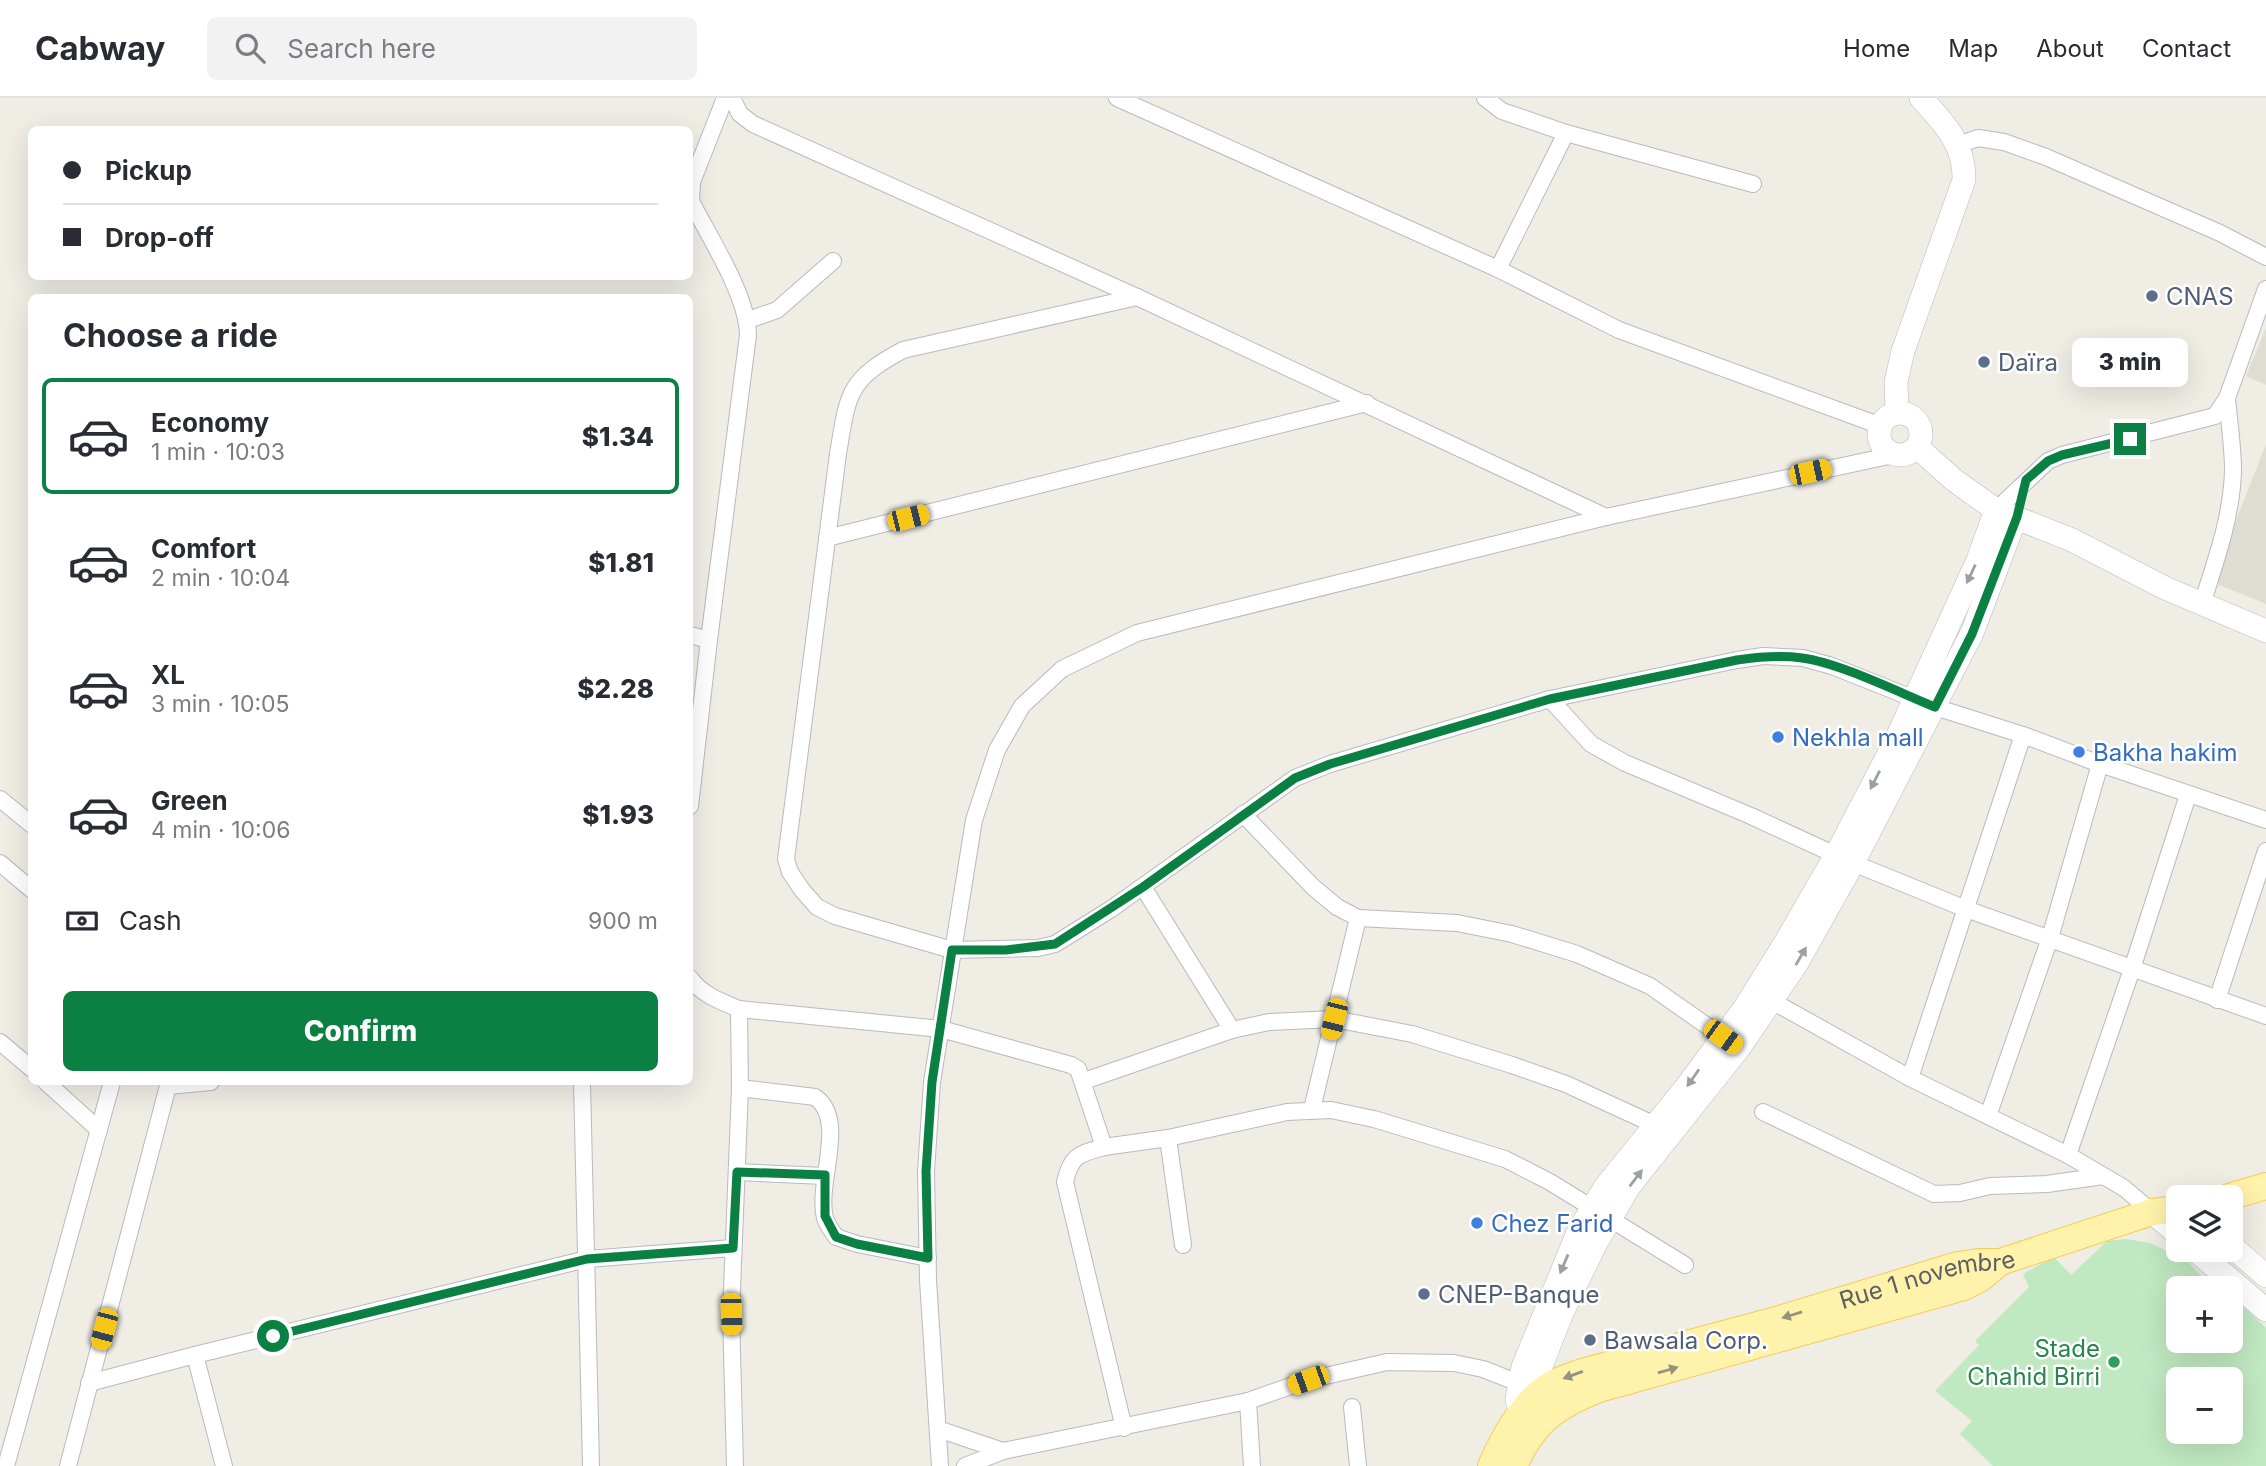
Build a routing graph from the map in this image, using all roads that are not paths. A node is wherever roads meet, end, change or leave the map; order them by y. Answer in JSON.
{"nodes":[{"id":1,"x":725,"y":98,"type":"edge"},
{"id":2,"x":732,"y":98,"type":"edge"},
{"id":3,"x":1116,"y":98,"type":"edge"},
{"id":4,"x":1485,"y":98,"type":"edge"},
{"id":5,"x":1921,"y":98,"type":"edge"},
{"id":6,"x":1566,"y":133,"type":"junction"},
{"id":7,"x":1958,"y":145,"type":"junction"},
{"id":8,"x":693,"y":179,"type":"edge"},
{"id":9,"x":1753,"y":184,"type":"dead end"},
{"id":10,"x":693,"y":205,"type":"edge"},
{"id":11,"x":2266,"y":257,"type":"edge"},
{"id":12,"x":834,"y":261,"type":"dead end"},
{"id":13,"x":1498,"y":269,"type":"junction"},
{"id":14,"x":2266,"y":289,"type":"edge"},
{"id":15,"x":1138,"y":297,"type":"junction"},
{"id":16,"x":748,"y":320,"type":"junction"},
{"id":17,"x":2227,"y":398,"type":"junction"},
{"id":18,"x":1367,"y":404,"type":"junction"},
{"id":19,"x":1889,"y":419,"type":"junction"},
{"id":20,"x":1907,"y":451,"type":"junction"},
{"id":21,"x":2006,"y":514,"type":"junction"},
{"id":22,"x":1606,"y":517,"type":"junction"},
{"id":23,"x":827,"y":538,"type":"junction"},
{"id":24,"x":2202,"y":604,"type":"junction"},
{"id":25,"x":2266,"y":631,"type":"edge"},
{"id":26,"x":693,"y":636,"type":"edge"},
{"id":27,"x":709,"y":640,"type":"junction"},
{"id":28,"x":1550,"y":699,"type":"junction"},
{"id":29,"x":1925,"y":703,"type":"junction"},
{"id":30,"x":2023,"y":735,"type":"junction"},
{"id":31,"x":2100,"y":764,"type":"junction"},
{"id":32,"x":693,"y":780,"type":"edge"},
{"id":33,"x":2188,"y":795,"type":"junction"},
{"id":34,"x":0,"y":799,"type":"edge"},
{"id":35,"x":1243,"y":814,"type":"junction"},
{"id":36,"x":2266,"y":820,"type":"edge"},
{"id":37,"x":28,"y":822,"type":"edge"},
{"id":38,"x":2266,"y":851,"type":"edge"},
{"id":39,"x":1844,"y":859,"type":"junction"},
{"id":40,"x":0,"y":863,"type":"edge"},
{"id":41,"x":28,"y":887,"type":"edge"},
{"id":42,"x":1143,"y":887,"type":"junction"},
{"id":43,"x":1966,"y":909,"type":"junction"},
{"id":44,"x":1358,"y":918,"type":"junction"},
{"id":45,"x":2050,"y":938,"type":"junction"},
{"id":46,"x":952,"y":950,"type":"junction"},
{"id":47,"x":2132,"y":969,"type":"junction"},
{"id":48,"x":697,"y":993,"type":"edge"},
{"id":49,"x":1763,"y":996,"type":"junction"},
{"id":50,"x":2217,"y":1000,"type":"junction"},
{"id":51,"x":739,"y":1009,"type":"junction"},
{"id":52,"x":2266,"y":1016,"type":"edge"},
{"id":53,"x":1334,"y":1019,"type":"junction"},
{"id":54,"x":941,"y":1029,"type":"junction"},
{"id":55,"x":1232,"y":1030,"type":"junction"},
{"id":56,"x":0,"y":1042,"type":"edge"},
{"id":57,"x":1731,"y":1042,"type":"junction"},
{"id":58,"x":28,"y":1066,"type":"edge"},
{"id":59,"x":1910,"y":1078,"type":"junction"},
{"id":60,"x":1084,"y":1081,"type":"junction"},
{"id":61,"x":49,"y":1085,"type":"edge"},
{"id":62,"x":112,"y":1085,"type":"edge"},
{"id":63,"x":169,"y":1085,"type":"edge"},
{"id":64,"x":582,"y":1085,"type":"edge"},
{"id":65,"x":740,"y":1088,"type":"junction"},
{"id":66,"x":1312,"y":1109,"type":"junction"},
{"id":67,"x":1763,"y":1112,"type":"dead end"},
{"id":68,"x":1988,"y":1116,"type":"junction"},
{"id":69,"x":1655,"y":1125,"type":"junction"},
{"id":70,"x":99,"y":1130,"type":"junction"},
{"id":71,"x":1168,"y":1138,"type":"junction"},
{"id":72,"x":1104,"y":1147,"type":"junction"},
{"id":73,"x":2068,"y":1155,"type":"junction"},
{"id":74,"x":737,"y":1172,"type":"junction"},
{"id":75,"x":825,"y":1175,"type":"junction"},
{"id":76,"x":2103,"y":1176,"type":"junction"},
{"id":77,"x":2266,"y":1186,"type":"edge"},
{"id":78,"x":2124,"y":1188,"type":"junction"},
{"id":79,"x":2243,"y":1193,"type":"edge"},
{"id":80,"x":2166,"y":1203,"type":"edge"},
{"id":81,"x":2166,"y":1209,"type":"edge"},
{"id":82,"x":2152,"y":1212,"type":"junction"},
{"id":83,"x":1601,"y":1214,"type":"junction"},
{"id":84,"x":2166,"y":1224,"type":"edge"},
{"id":85,"x":1182,"y":1245,"type":"dead end"},
{"id":86,"x":733,"y":1248,"type":"junction"},
{"id":87,"x":2243,"y":1256,"type":"edge"},
{"id":88,"x":928,"y":1258,"type":"junction"},
{"id":89,"x":587,"y":1259,"type":"junction"},
{"id":90,"x":2209,"y":1262,"type":"edge"},
{"id":91,"x":1685,"y":1265,"type":"dead end"},
{"id":92,"x":2266,"y":1276,"type":"edge"},
{"id":93,"x":2266,"y":1310,"type":"edge"},
{"id":94,"x":195,"y":1355,"type":"junction"},
{"id":95,"x":89,"y":1383,"type":"junction"},
{"id":96,"x":1248,"y":1401,"type":"junction"},
{"id":97,"x":1532,"y":1405,"type":"junction"},
{"id":98,"x":1352,"y":1407,"type":"dead end"},
{"id":99,"x":1124,"y":1428,"type":"junction"},
{"id":100,"x":938,"y":1429,"type":"junction"},
{"id":101,"x":1003,"y":1451,"type":"junction"},
{"id":102,"x":6,"y":1466,"type":"edge"},
{"id":103,"x":68,"y":1466,"type":"edge"},
{"id":104,"x":224,"y":1466,"type":"edge"},
{"id":105,"x":591,"y":1466,"type":"edge"},
{"id":106,"x":735,"y":1466,"type":"edge"},
{"id":107,"x":940,"y":1466,"type":"edge"},
{"id":108,"x":965,"y":1466,"type":"edge"},
{"id":109,"x":1252,"y":1466,"type":"edge"},
{"id":110,"x":1357,"y":1466,"type":"edge"},
{"id":111,"x":1491,"y":1466,"type":"edge"},
{"id":112,"x":1514,"y":1466,"type":"edge"}],
"edges":[{"from":1,"to":8,"type":"street"},
{"from":2,"to":15,"type":"street"},
{"from":3,"to":13,"type":"street"},
{"from":4,"to":6,"type":"street"},
{"from":5,"to":7,"type":"main road"},
{"from":6,"to":9,"type":"street"},
{"from":6,"to":13,"type":"street"},
{"from":7,"to":11,"type":"street"},
{"from":7,"to":19,"type":"main road"},
{"from":10,"to":16,"type":"street"},
{"from":12,"to":16,"type":"street"},
{"from":13,"to":19,"type":"street"},
{"from":14,"to":17,"type":"street"},
{"from":15,"to":18,"type":"street"},
{"from":15,"to":23,"type":"street"},
{"from":16,"to":27,"type":"street"},
{"from":17,"to":21,"type":"street"},
{"from":17,"to":24,"type":"street"},
{"from":18,"to":22,"type":"street"},
{"from":18,"to":23,"type":"street"},
{"from":19,"to":20,"type":"main road"},
{"from":19,"to":20,"type":"main road"},
{"from":20,"to":21,"type":"main road"},
{"from":20,"to":22,"type":"street"},
{"from":21,"to":24,"type":"main road"},
{"from":21,"to":29,"type":"main road"},
{"from":22,"to":46,"type":"street"},
{"from":23,"to":46,"type":"street"},
{"from":24,"to":25,"type":"main road"},
{"from":26,"to":27,"type":"street"},
{"from":27,"to":32,"type":"street"},
{"from":28,"to":29,"type":"street"},
{"from":28,"to":35,"type":"street"},
{"from":28,"to":39,"type":"street"},
{"from":29,"to":30,"type":"street"},
{"from":29,"to":39,"type":"main road"},
{"from":30,"to":31,"type":"street"},
{"from":30,"to":43,"type":"street"},
{"from":31,"to":33,"type":"street"},
{"from":31,"to":45,"type":"street"},
{"from":33,"to":36,"type":"street"},
{"from":33,"to":47,"type":"street"},
{"from":34,"to":37,"type":"street"},
{"from":35,"to":42,"type":"street"},
{"from":35,"to":44,"type":"street"},
{"from":38,"to":50,"type":"street"},
{"from":39,"to":43,"type":"street"},
{"from":39,"to":49,"type":"main road"},
{"from":40,"to":41,"type":"street"},
{"from":42,"to":46,"type":"street"},
{"from":42,"to":55,"type":"street"},
{"from":43,"to":45,"type":"street"},
{"from":43,"to":59,"type":"street"},
{"from":44,"to":53,"type":"street"},
{"from":44,"to":57,"type":"street"},
{"from":45,"to":47,"type":"street"},
{"from":45,"to":68,"type":"street"},
{"from":46,"to":54,"type":"street"},
{"from":47,"to":50,"type":"street"},
{"from":47,"to":73,"type":"street"},
{"from":48,"to":51,"type":"street"},
{"from":49,"to":57,"type":"main road"},
{"from":49,"to":59,"type":"street"},
{"from":50,"to":52,"type":"street"},
{"from":51,"to":54,"type":"street"},
{"from":51,"to":65,"type":"street"},
{"from":53,"to":55,"type":"street"},
{"from":53,"to":66,"type":"street"},
{"from":53,"to":69,"type":"street"},
{"from":54,"to":60,"type":"street"},
{"from":54,"to":88,"type":"street"},
{"from":55,"to":60,"type":"street"},
{"from":56,"to":58,"type":"street"},
{"from":57,"to":69,"type":"main road","one_way":true},
{"from":83,"to":57,"type":"main road","one_way":true},
{"from":59,"to":68,"type":"street"},
{"from":60,"to":72,"type":"street"},
{"from":61,"to":70,"type":"street"},
{"from":62,"to":70,"type":"street"},
{"from":63,"to":95,"type":"street"},
{"from":64,"to":89,"type":"street"},
{"from":65,"to":74,"type":"street"},
{"from":65,"to":75,"type":"street"},
{"from":66,"to":71,"type":"street"},
{"from":66,"to":83,"type":"street"},
{"from":67,"to":76,"type":"street"},
{"from":68,"to":73,"type":"street"},
{"from":69,"to":83,"type":"main road"},
{"from":70,"to":102,"type":"street"},
{"from":71,"to":72,"type":"street"},
{"from":71,"to":85,"type":"street"},
{"from":72,"to":99,"type":"street"},
{"from":73,"to":76,"type":"street"},
{"from":74,"to":75,"type":"street"},
{"from":74,"to":86,"type":"street"},
{"from":75,"to":88,"type":"street"},
{"from":76,"to":78,"type":"street"},
{"from":77,"to":79,"type":"main road"},
{"from":78,"to":80,"type":"street"},
{"from":78,"to":82,"type":"street"},
{"from":81,"to":82,"type":"main road","name":"Rue 1 novembre"},
{"from":82,"to":84,"type":"main road"},
{"from":82,"to":97,"type":"main road","name":"Rue 1 novembre"},
{"from":83,"to":91,"type":"street"},
{"from":83,"to":97,"type":"main road"},
{"from":86,"to":89,"type":"street"},
{"from":86,"to":106,"type":"street"},
{"from":87,"to":92,"type":"main road"},
{"from":88,"to":100,"type":"street"},
{"from":89,"to":94,"type":"street"},
{"from":89,"to":105,"type":"street"},
{"from":90,"to":93,"type":"main road"},
{"from":94,"to":95,"type":"street"},
{"from":94,"to":104,"type":"street"},
{"from":95,"to":103,"type":"street"},
{"from":96,"to":97,"type":"street"},
{"from":96,"to":99,"type":"street"},
{"from":96,"to":109,"type":"street"},
{"from":97,"to":111,"type":"main road","name":"Rue 1 novembre"},
{"from":97,"to":112,"type":"main road","name":"Rue 1 novembre"},
{"from":98,"to":110,"type":"street"},
{"from":99,"to":101,"type":"street"},
{"from":100,"to":101,"type":"street"},
{"from":100,"to":107,"type":"street"},
{"from":101,"to":108,"type":"street"}]}
